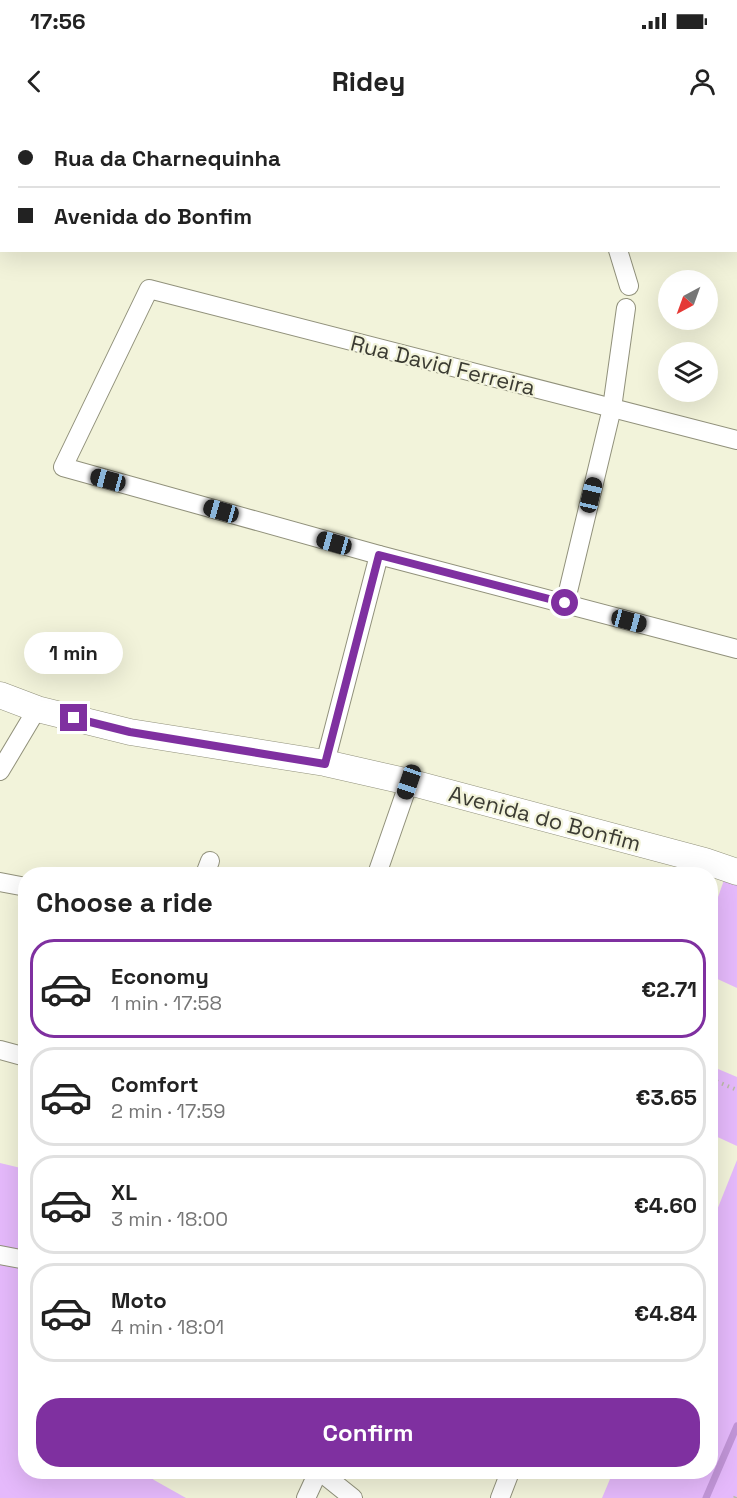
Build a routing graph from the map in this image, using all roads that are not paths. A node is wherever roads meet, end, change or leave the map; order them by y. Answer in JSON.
{"nodes":[{"id":1,"x":619,"y":252,"type":"edge"},
{"id":2,"x":629,"y":286,"type":"dead end"},
{"id":3,"x":626,"y":308,"type":"dead end"},
{"id":4,"x":612,"y":408,"type":"junction"},
{"id":5,"x":737,"y":440,"type":"edge"},
{"id":6,"x":379,"y":555,"type":"junction"},
{"id":7,"x":565,"y":603,"type":"junction"},
{"id":8,"x":737,"y":649,"type":"edge"},
{"id":9,"x":0,"y":695,"type":"edge"},
{"id":10,"x":37,"y":709,"type":"junction"},
{"id":11,"x":325,"y":764,"type":"junction"},
{"id":12,"x":0,"y":771,"type":"edge"},
{"id":13,"x":409,"y":782,"type":"junction"},
{"id":14,"x":379,"y":867,"type":"edge"},
{"id":15,"x":737,"y":872,"type":"edge"},
{"id":16,"x":0,"y":882,"type":"edge"},
{"id":17,"x":18,"y":885,"type":"edge"},
{"id":18,"x":0,"y":1050,"type":"edge"},
{"id":19,"x":18,"y":1055,"type":"edge"},
{"id":20,"x":0,"y":1255,"type":"edge"},
{"id":21,"x":18,"y":1258,"type":"edge"},
{"id":22,"x":319,"y":1479,"type":"edge"},
{"id":23,"x":329,"y":1479,"type":"edge"},
{"id":24,"x":507,"y":1479,"type":"edge"},
{"id":25,"x":306,"y":1498,"type":"edge"},
{"id":26,"x":353,"y":1498,"type":"edge"},
{"id":27,"x":500,"y":1498,"type":"edge"}],
"edges":[{"from":1,"to":2,"type":"street"},
{"from":3,"to":4,"type":"street"},
{"from":4,"to":5,"type":"street","name":"Rua David Ferreira"},
{"from":4,"to":6,"type":"street","name":"Rua David Ferreira"},
{"from":4,"to":7,"type":"street"},
{"from":6,"to":7,"type":"street"},
{"from":6,"to":11,"type":"street"},
{"from":7,"to":8,"type":"street"},
{"from":9,"to":10,"type":"street","name":"Avenida do Bonfim"},
{"from":10,"to":11,"type":"street","name":"Avenida do Bonfim"},
{"from":10,"to":12,"type":"street"},
{"from":11,"to":13,"type":"street","name":"Avenida do Bonfim"},
{"from":13,"to":14,"type":"street"},
{"from":13,"to":15,"type":"street","name":"Avenida do Bonfim"},
{"from":16,"to":17,"type":"street"},
{"from":18,"to":19,"type":"street"},
{"from":20,"to":21,"type":"street"},
{"from":22,"to":25,"type":"street"},
{"from":23,"to":26,"type":"street"},
{"from":24,"to":27,"type":"street"}]}
